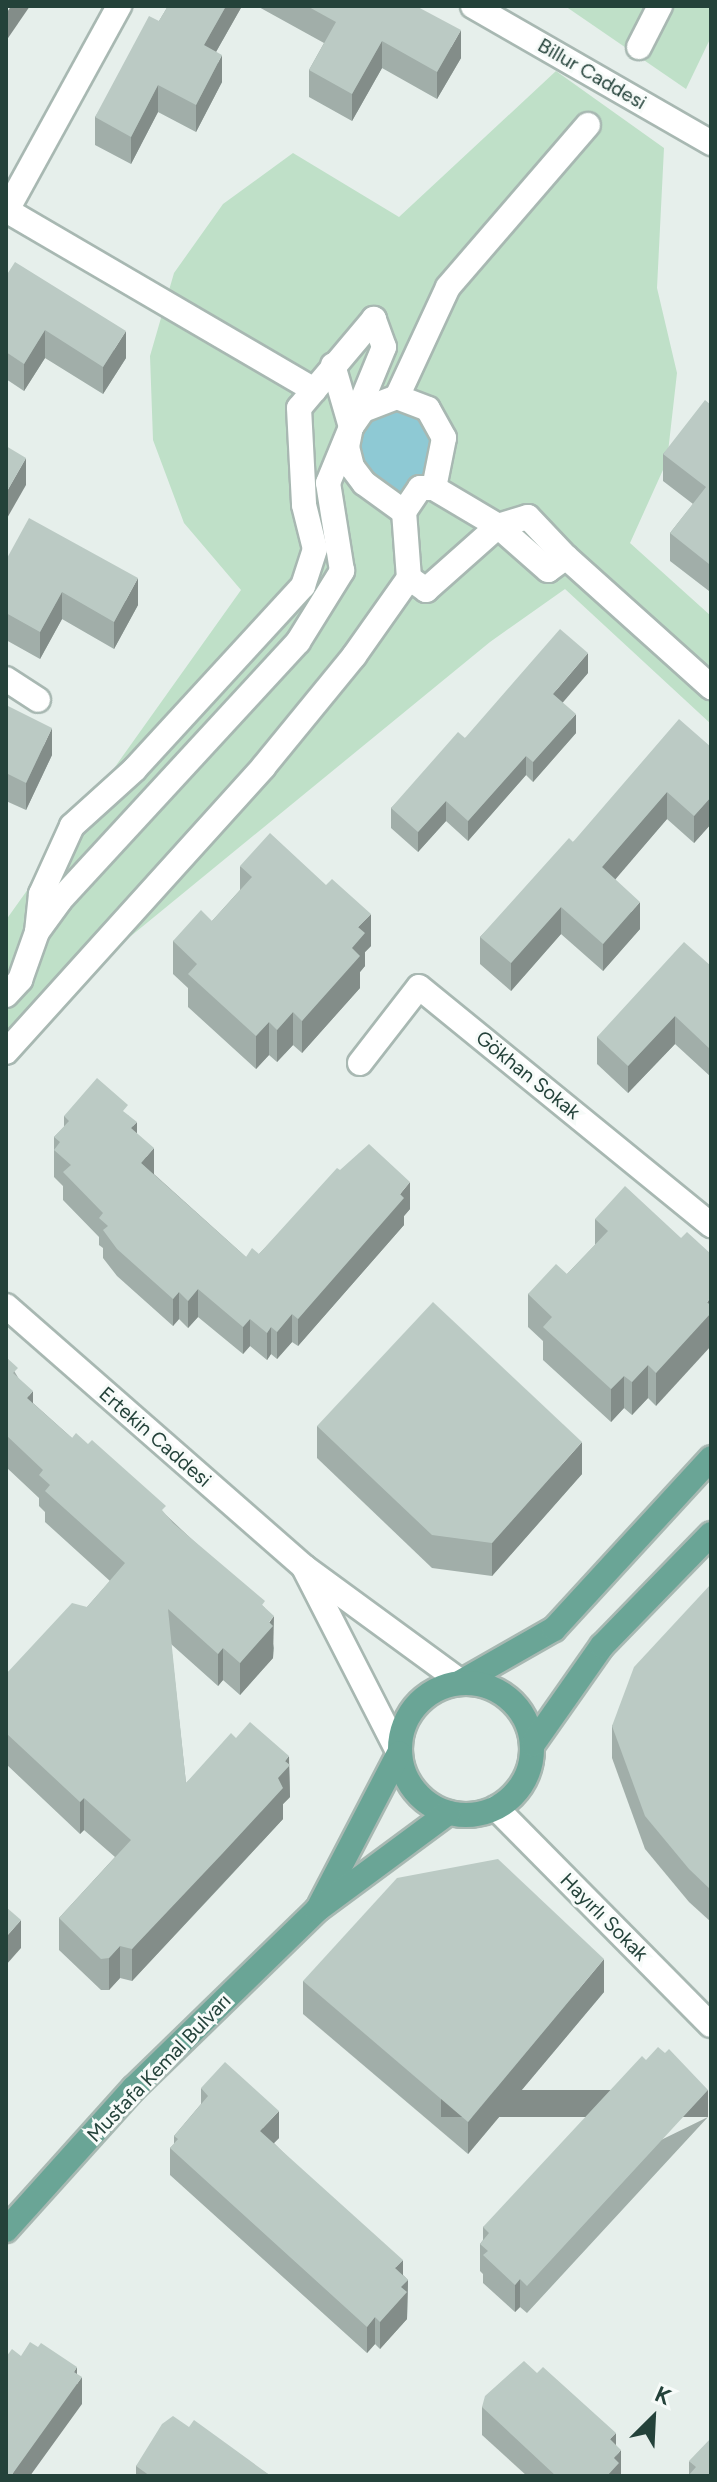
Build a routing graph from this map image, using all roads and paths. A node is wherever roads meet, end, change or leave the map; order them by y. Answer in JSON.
{"nodes":[{"id":1,"x":119,"y":6,"type":"edge"},
{"id":2,"x":473,"y":6,"type":"edge"},
{"id":3,"x":660,"y":6,"type":"edge"},
{"id":4,"x":639,"y":47,"type":"dead end"},
{"id":5,"x":588,"y":125,"type":"dead end"},
{"id":6,"x":711,"y":143,"type":"edge"},
{"id":7,"x":6,"y":210,"type":"edge"},
{"id":8,"x":333,"y":365,"type":"junction"},
{"id":9,"x":314,"y":390,"type":"junction"},
{"id":10,"x":397,"y":397,"type":"junction"},
{"id":11,"x":351,"y":427,"type":"junction"},
{"id":12,"x":434,"y":488,"type":"junction"},
{"id":13,"x":404,"y":512,"type":"junction"},
{"id":14,"x":498,"y":526,"type":"junction"},
{"id":15,"x":409,"y":578,"type":"junction"},
{"id":16,"x":6,"y":679,"type":"edge"},
{"id":17,"x":711,"y":687,"type":"edge"},
{"id":18,"x":38,"y":700,"type":"dead end"},
{"id":19,"x":37,"y":932,"type":"junction"},
{"id":20,"x":6,"y":995,"type":"edge"},
{"id":21,"x":6,"y":1052,"type":"edge"},
{"id":22,"x":360,"y":1063,"type":"dead end"},
{"id":23,"x":711,"y":1225,"type":"edge"},
{"id":24,"x":6,"y":1306,"type":"edge"},
{"id":25,"x":711,"y":1458,"type":"edge"},
{"id":26,"x":711,"y":1534,"type":"edge"},
{"id":27,"x":304,"y":1567,"type":"junction"},
{"id":28,"x":461,"y":1682,"type":"junction"},
{"id":29,"x":533,"y":1744,"type":"junction"},
{"id":30,"x":399,"y":1753,"type":"junction"},
{"id":31,"x":496,"y":1808,"type":"junction"},
{"id":32,"x":448,"y":1813,"type":"junction"},
{"id":33,"x":317,"y":1910,"type":"junction"},
{"id":34,"x":711,"y":2025,"type":"edge"},
{"id":35,"x":6,"y":2230,"type":"edge"}],
"edges":[{"from":1,"to":7,"type":"street"},
{"from":2,"to":6,"type":"street","name":"Billur Caddesi"},
{"from":3,"to":4,"type":"street"},
{"from":5,"to":10,"type":"street"},
{"from":7,"to":9,"type":"street"},
{"from":8,"to":9,"type":"street"},
{"from":8,"to":11,"type":"street"},
{"from":8,"to":11,"type":"street"},
{"from":9,"to":19,"type":"street"},
{"from":10,"to":11,"type":"street"},
{"from":10,"to":12,"type":"street"},
{"from":11,"to":13,"type":"street"},
{"from":11,"to":19,"type":"street"},
{"from":12,"to":13,"type":"street"},
{"from":12,"to":14,"type":"street"},
{"from":13,"to":15,"type":"street"},
{"from":14,"to":15,"type":"street"},
{"from":14,"to":17,"type":"street"},
{"from":15,"to":21,"type":"street"},
{"from":16,"to":18,"type":"street"},
{"from":19,"to":20,"type":"street"},
{"from":22,"to":23,"type":"street","name":"Gökhan Sokak"},
{"from":24,"to":27,"type":"street","name":"Ertekin Caddesi"},
{"from":25,"to":28,"type":"main road"},
{"from":26,"to":29,"type":"main road"},
{"from":27,"to":28,"type":"street","name":"Ertekin Caddesi"},
{"from":27,"to":30,"type":"street"},
{"from":28,"to":29,"type":"main road"},
{"from":28,"to":30,"type":"main road"},
{"from":29,"to":31,"type":"main road"},
{"from":30,"to":32,"type":"main road"},
{"from":30,"to":33,"type":"main road"},
{"from":31,"to":32,"type":"main road"},
{"from":31,"to":34,"type":"street","name":"Hayırlı Sokak"},
{"from":32,"to":33,"type":"main road"},
{"from":33,"to":35,"type":"main road","name":"Mustafa Kemal Bulvarı"}]}
